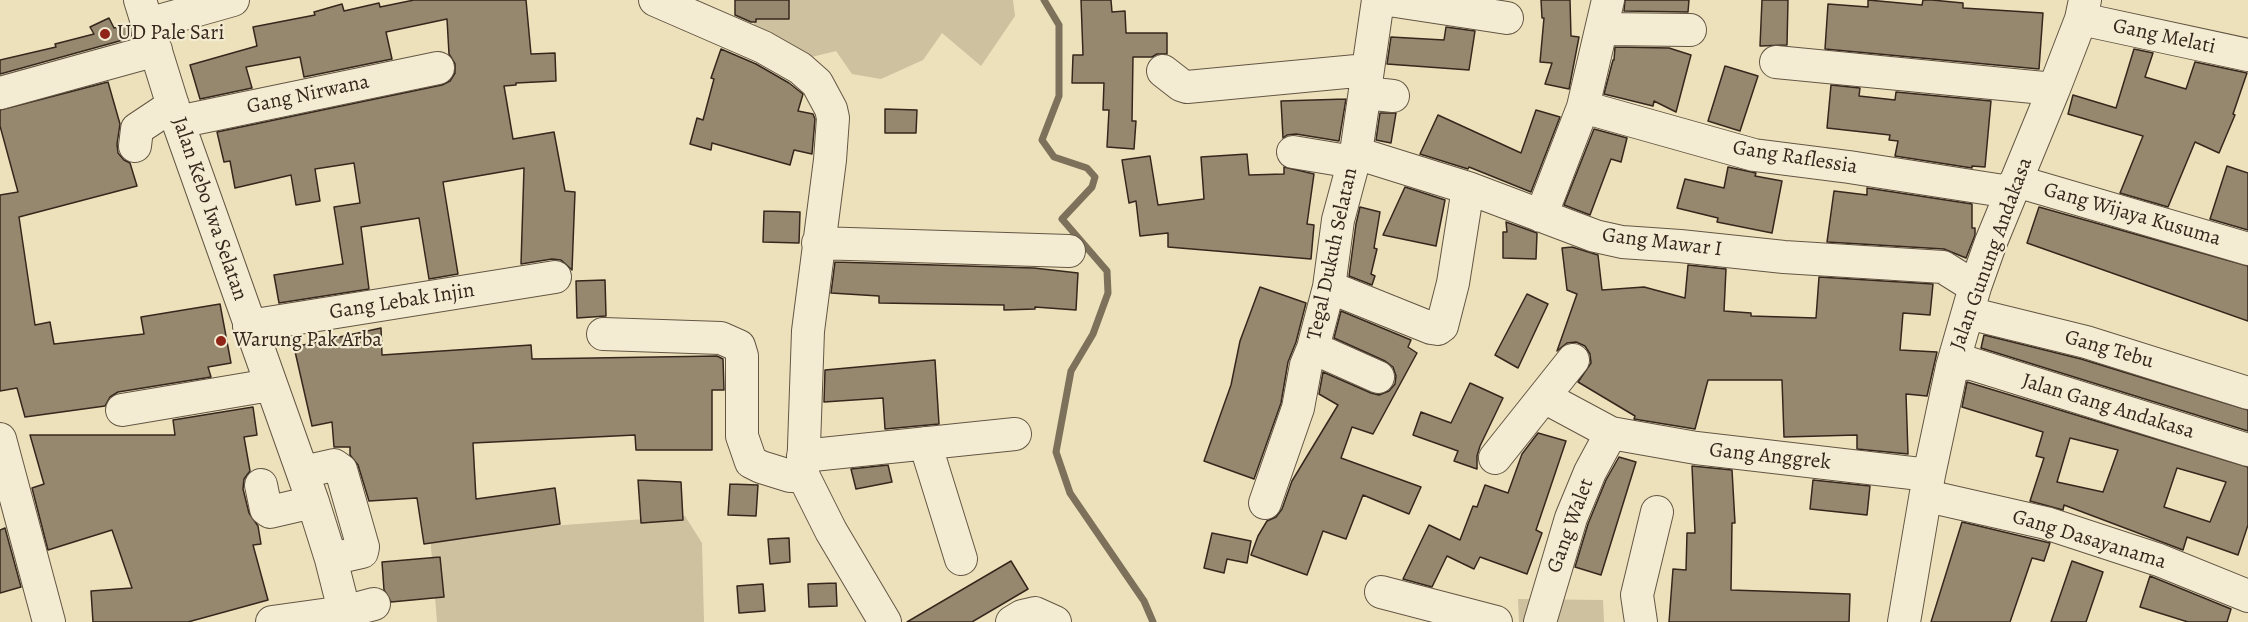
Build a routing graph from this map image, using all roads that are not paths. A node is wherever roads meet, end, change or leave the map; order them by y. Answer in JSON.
{"nodes":[{"id":1,"x":233,"y":0,"type":"edge"},
{"id":2,"x":656,"y":0,"type":"edge"},
{"id":3,"x":1378,"y":0,"type":"edge"},
{"id":4,"x":1389,"y":0,"type":"edge"},
{"id":5,"x":2083,"y":10,"type":"edge"},
{"id":6,"x":1605,"y":15,"type":"edge"},
{"id":7,"x":1507,"y":18,"type":"dead end"},
{"id":8,"x":148,"y":25,"type":"edge"},
{"id":9,"x":1690,"y":30,"type":"dead end"},
{"id":10,"x":2248,"y":55,"type":"edge"},
{"id":11,"x":1776,"y":62,"type":"dead end"},
{"id":12,"x":438,"y":68,"type":"dead end"},
{"id":13,"x":1163,"y":71,"type":"dead end"},
{"id":14,"x":1375,"y":86,"type":"junction"},
{"id":15,"x":2054,"y":89,"type":"junction"},
{"id":16,"x":0,"y":93,"type":"edge"},
{"id":17,"x":1583,"y":107,"type":"junction"},
{"id":18,"x":176,"y":114,"type":"junction"},
{"id":19,"x":135,"y":146,"type":"dead end"},
{"id":20,"x":1293,"y":152,"type":"dead end"},
{"id":21,"x":1354,"y":157,"type":"junction"},
{"id":22,"x":2013,"y":187,"type":"junction"},
{"id":23,"x":1468,"y":188,"type":"junction"},
{"id":24,"x":1541,"y":216,"type":"junction"},
{"id":25,"x":818,"y":243,"type":"junction"},
{"id":26,"x":2248,"y":249,"type":"edge"},
{"id":27,"x":1069,"y":251,"type":"dead end"},
{"id":28,"x":555,"y":277,"type":"dead end"},
{"id":29,"x":1329,"y":287,"type":"junction"},
{"id":30,"x":1972,"y":300,"type":"junction"},
{"id":31,"x":249,"y":326,"type":"junction"},
{"id":32,"x":603,"y":334,"type":"dead end"},
{"id":33,"x":1313,"y":348,"type":"junction"},
{"id":34,"x":1574,"y":360,"type":"dead end"},
{"id":35,"x":1960,"y":365,"type":"junction"},
{"id":36,"x":1378,"y":377,"type":"dead end"},
{"id":37,"x":270,"y":385,"type":"junction"},
{"id":38,"x":2248,"y":393,"type":"edge"},
{"id":39,"x":1544,"y":397,"type":"junction"},
{"id":40,"x":122,"y":410,"type":"dead end"},
{"id":41,"x":1611,"y":433,"type":"junction"},
{"id":42,"x":1015,"y":434,"type":"dead end"},
{"id":43,"x":0,"y":439,"type":"edge"},
{"id":44,"x":925,"y":443,"type":"junction"},
{"id":45,"x":2248,"y":450,"type":"edge"},
{"id":46,"x":1496,"y":458,"type":"dead end"},
{"id":47,"x":803,"y":465,"type":"junction"},
{"id":48,"x":303,"y":472,"type":"junction"},
{"id":49,"x":1928,"y":485,"type":"junction"},
{"id":50,"x":261,"y":486,"type":"dead end"},
{"id":51,"x":313,"y":502,"type":"junction"},
{"id":52,"x":1265,"y":503,"type":"dead end"},
{"id":53,"x":1657,"y":512,"type":"dead end"},
{"id":54,"x":331,"y":559,"type":"junction"},
{"id":55,"x":961,"y":559,"type":"dead end"},
{"id":56,"x":1381,"y":592,"type":"dead end"},
{"id":57,"x":2248,"y":596,"type":"edge"},
{"id":58,"x":374,"y":604,"type":"dead end"},
{"id":59,"x":346,"y":617,"type":"edge"},
{"id":60,"x":49,"y":622,"type":"edge"},
{"id":61,"x":272,"y":622,"type":"edge"},
{"id":62,"x":885,"y":622,"type":"edge"},
{"id":63,"x":1012,"y":622,"type":"edge"},
{"id":64,"x":1055,"y":622,"type":"edge"},
{"id":65,"x":1496,"y":622,"type":"edge"},
{"id":66,"x":1540,"y":622,"type":"edge"},
{"id":67,"x":1641,"y":622,"type":"edge"},
{"id":68,"x":1904,"y":622,"type":"edge"}],
"edges":[{"from":1,"to":8,"type":"street"},
{"from":2,"to":25,"type":"street"},
{"from":3,"to":14,"type":"street","name":"Tegal Dukuh Selatan"},
{"from":4,"to":7,"type":"street"},
{"from":5,"to":10,"type":"street","name":"Gang Melati"},
{"from":5,"to":15,"type":"street","name":"Jalan Gunung Andakasa"},
{"from":6,"to":9,"type":"street"},
{"from":6,"to":17,"type":"street"},
{"from":8,"to":16,"type":"street"},
{"from":8,"to":18,"type":"street","name":"Jalan Kebo Iwa Selatan"},
{"from":11,"to":15,"type":"street"},
{"from":12,"to":18,"type":"street","name":"Gang Nirwana"},
{"from":13,"to":14,"type":"street"},
{"from":14,"to":21,"type":"street","name":"Tegal Dukuh Selatan"},
{"from":15,"to":22,"type":"street","name":"Jalan Gunung Andakasa"},
{"from":17,"to":22,"type":"street","name":"Gang Raflessia"},
{"from":17,"to":24,"type":"street"},
{"from":18,"to":19,"type":"street"},
{"from":18,"to":31,"type":"street","name":"Jalan Kebo Iwa Selatan"},
{"from":20,"to":21,"type":"street","name":"Gang Mawar I"},
{"from":21,"to":23,"type":"street","name":"Gang Mawar I"},
{"from":21,"to":29,"type":"street","name":"Tegal Dukuh Selatan"},
{"from":22,"to":26,"type":"street","name":"Gang Wijaya Kusuma"},
{"from":22,"to":30,"type":"street","name":"Jalan Gunung Andakasa"},
{"from":23,"to":24,"type":"street","name":"Gang Mawar I"},
{"from":23,"to":29,"type":"street"},
{"from":24,"to":30,"type":"street","name":"Gang Mawar I"},
{"from":25,"to":27,"type":"street"},
{"from":25,"to":47,"type":"street"},
{"from":28,"to":31,"type":"street","name":"Gang Lebak Injin"},
{"from":29,"to":33,"type":"street","name":"Tegal Dukuh Selatan"},
{"from":30,"to":35,"type":"street","name":"Jalan Gunung Andakasa"},
{"from":30,"to":38,"type":"street","name":"Gang Tebu"},
{"from":31,"to":37,"type":"street","name":"Jalan Kebo Iwa Selatan"},
{"from":32,"to":47,"type":"street"},
{"from":33,"to":36,"type":"street"},
{"from":33,"to":52,"type":"street","name":"Tegal Dukuh Selatan"},
{"from":34,"to":39,"type":"street"},
{"from":35,"to":45,"type":"street","name":"Jalan Gang Andakasa"},
{"from":35,"to":49,"type":"street","name":"Jalan Gunung Andakasa"},
{"from":37,"to":40,"type":"street"},
{"from":37,"to":48,"type":"street","name":"Jalan Kebo Iwa Selatan"},
{"from":39,"to":41,"type":"street","name":"Gang Anggrek"},
{"from":39,"to":46,"type":"street"},
{"from":41,"to":49,"type":"street","name":"Gang Anggrek"},
{"from":41,"to":66,"type":"street","name":"Gang Walet"},
{"from":42,"to":44,"type":"street"},
{"from":43,"to":60,"type":"street"},
{"from":44,"to":47,"type":"street"},
{"from":44,"to":55,"type":"street"},
{"from":47,"to":62,"type":"street"},
{"from":48,"to":51,"type":"street","name":"Jalan Kebo Iwa Selatan"},
{"from":48,"to":54,"type":"street"},
{"from":49,"to":57,"type":"street","name":"Gang Dasayanama"},
{"from":49,"to":68,"type":"street","name":"Jalan Gunung Andakasa"},
{"from":50,"to":51,"type":"street"},
{"from":51,"to":54,"type":"street","name":"Jalan Kebo Iwa Selatan"},
{"from":53,"to":67,"type":"street"},
{"from":54,"to":59,"type":"street","name":"Jalan Kebo Iwa Selatan"},
{"from":56,"to":65,"type":"street"},
{"from":58,"to":59,"type":"street"},
{"from":59,"to":61,"type":"street"},
{"from":63,"to":64,"type":"street"}]}
